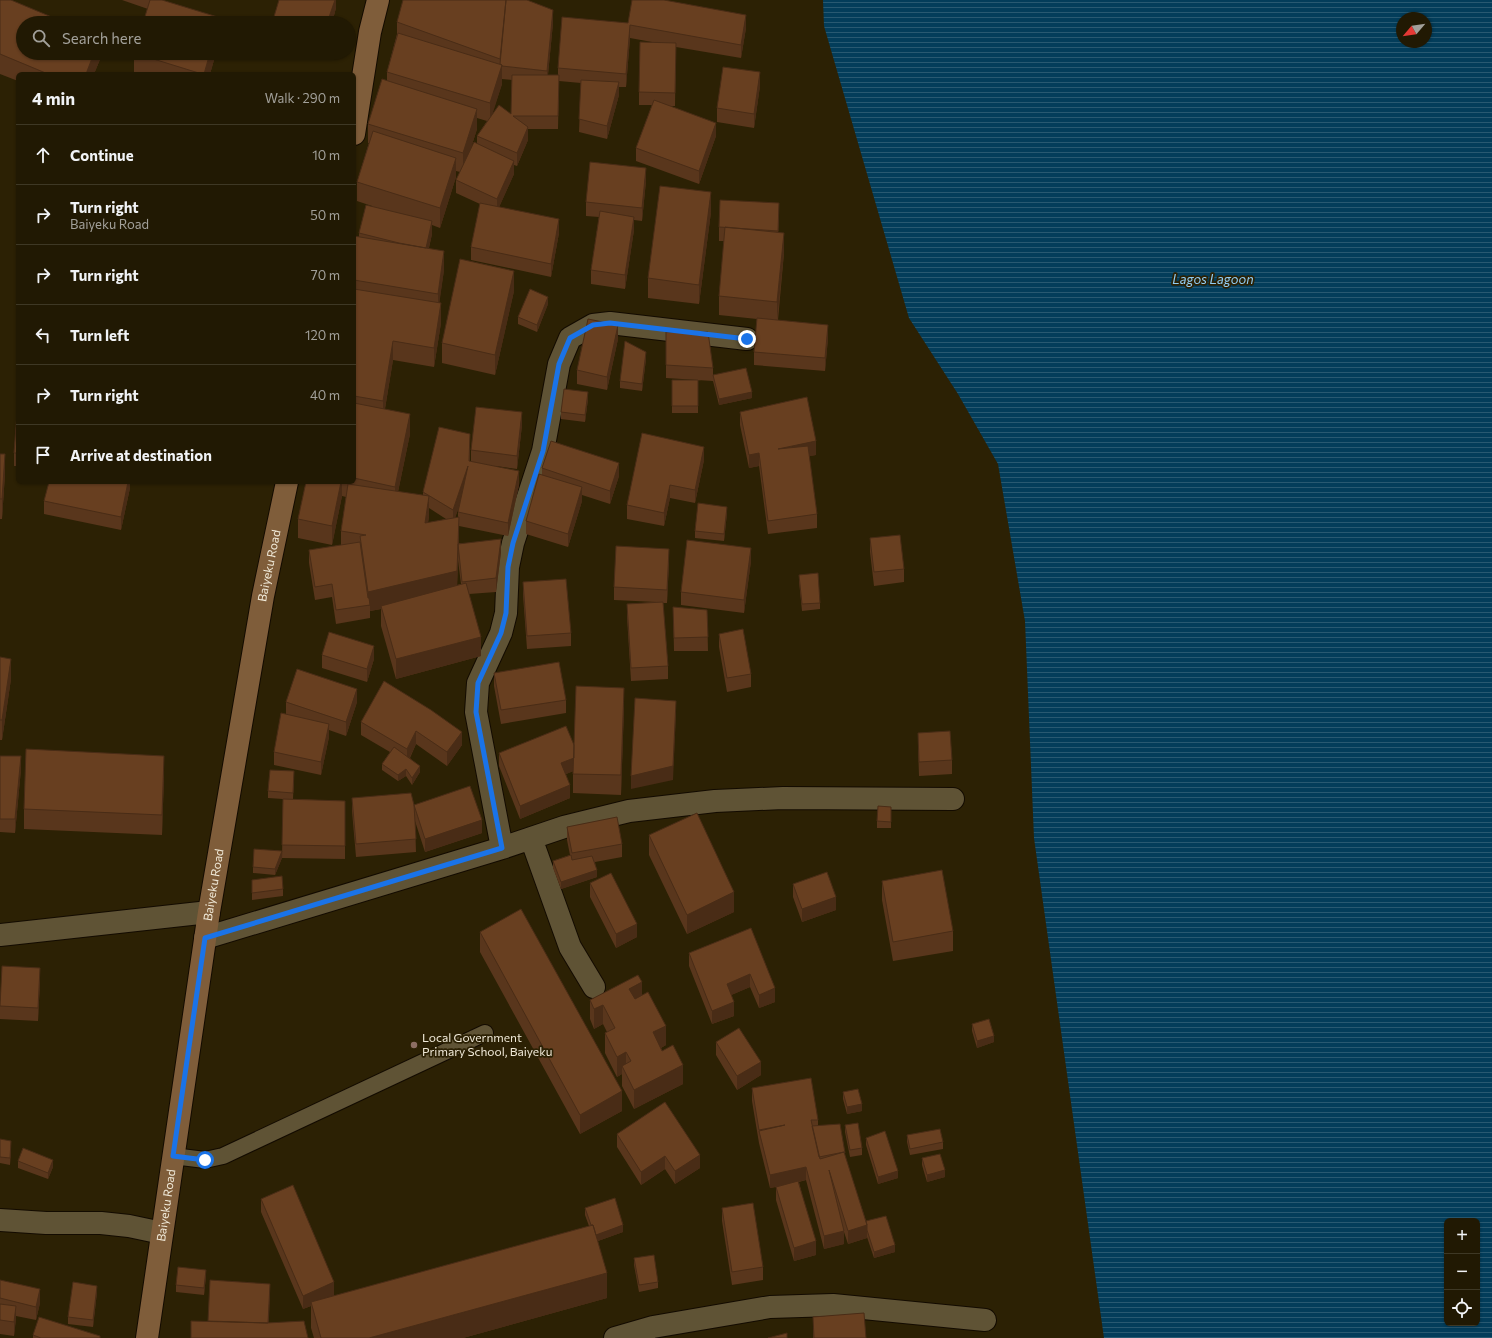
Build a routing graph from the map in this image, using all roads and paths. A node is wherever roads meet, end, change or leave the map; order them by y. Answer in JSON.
{"nodes":[{"id":1,"x":378,"y":0,"type":"edge"},
{"id":2,"x":356,"y":121,"type":"edge"},
{"id":3,"x":747,"y":339,"type":"dead end"},
{"id":4,"x":287,"y":484,"type":"edge"},
{"id":5,"x":953,"y":799,"type":"dead end"},
{"id":6,"x":532,"y":838,"type":"junction"},
{"id":7,"x":502,"y":848,"type":"junction"},
{"id":8,"x":209,"y":912,"type":"junction"},
{"id":9,"x":0,"y":935,"type":"edge"},
{"id":10,"x":205,"y":938,"type":"junction"},
{"id":11,"x":594,"y":987,"type":"dead end"},
{"id":12,"x":484,"y":1034,"type":"dead end"},
{"id":13,"x":173,"y":1156,"type":"junction"},
{"id":14,"x":0,"y":1220,"type":"edge"},
{"id":15,"x":162,"y":1233,"type":"junction"},
{"id":16,"x":985,"y":1320,"type":"dead end"},
{"id":17,"x":147,"y":1338,"type":"edge"},
{"id":18,"x":615,"y":1338,"type":"edge"}],
"edges":[{"from":1,"to":2,"type":"main road"},
{"from":3,"to":7,"type":"street"},
{"from":4,"to":8,"type":"main road","name":"Baiyeku Road"},
{"from":5,"to":6,"type":"street"},
{"from":6,"to":7,"type":"street"},
{"from":6,"to":11,"type":"street"},
{"from":7,"to":10,"type":"street"},
{"from":8,"to":9,"type":"street"},
{"from":8,"to":10,"type":"main road","name":"Baiyeku Road"},
{"from":10,"to":13,"type":"main road","name":"Baiyeku Road"},
{"from":12,"to":13,"type":"lane"},
{"from":13,"to":15,"type":"main road","name":"Baiyeku Road"},
{"from":14,"to":15,"type":"street"},
{"from":15,"to":17,"type":"main road","name":"Baiyeku Road"},
{"from":16,"to":18,"type":"street"}]}
